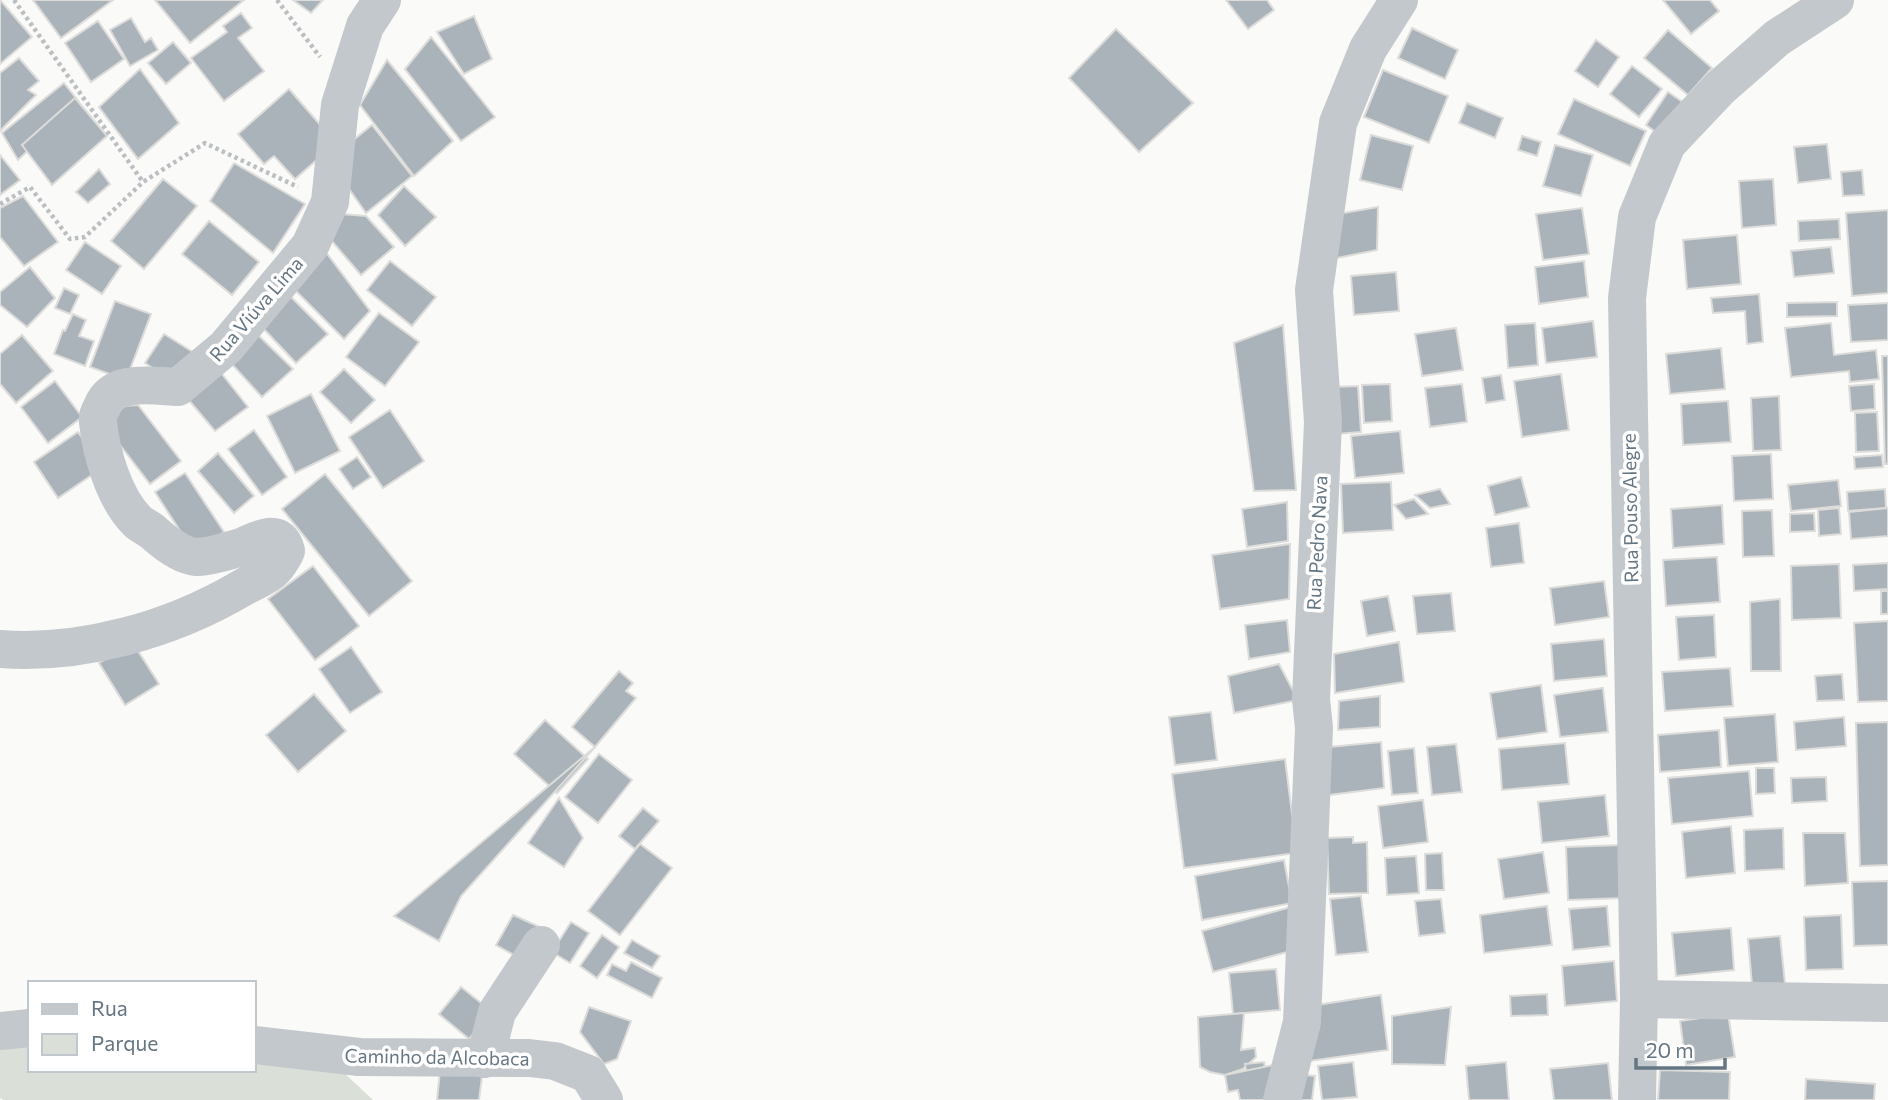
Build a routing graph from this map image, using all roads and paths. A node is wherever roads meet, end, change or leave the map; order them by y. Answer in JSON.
{"nodes":[{"id":1,"x":14,"y":0,"type":"edge"},
{"id":2,"x":277,"y":0,"type":"edge"},
{"id":3,"x":382,"y":0,"type":"edge"},
{"id":4,"x":1399,"y":0,"type":"edge"},
{"id":5,"x":1835,"y":0,"type":"edge"},
{"id":6,"x":345,"y":91,"type":"junction"},
{"id":7,"x":143,"y":182,"type":"junction"},
{"id":8,"x":330,"y":202,"type":"junction"},
{"id":9,"x":0,"y":204,"type":"edge"},
{"id":10,"x":0,"y":649,"type":"edge"},
{"id":11,"x":541,"y":944,"type":"dead end"},
{"id":12,"x":1639,"y":999,"type":"junction"},
{"id":13,"x":1888,"y":1003,"type":"edge"},
{"id":14,"x":28,"y":1028,"type":"edge"},
{"id":15,"x":0,"y":1031,"type":"edge"},
{"id":16,"x":256,"y":1045,"type":"edge"},
{"id":17,"x":485,"y":1059,"type":"junction"},
{"id":18,"x":604,"y":1100,"type":"edge"},
{"id":19,"x":1282,"y":1100,"type":"edge"},
{"id":20,"x":1637,"y":1100,"type":"edge"}],
"edges":[{"from":1,"to":7,"type":"path"},
{"from":2,"to":6,"type":"path"},
{"from":3,"to":6,"type":"street","name":"Rua Viúva Lima"},
{"from":4,"to":19,"type":"street","name":"Rua Pedro Nava"},
{"from":5,"to":12,"type":"street","name":"Rua Pouso Alegre"},
{"from":6,"to":8,"type":"street","name":"Rua Viúva Lima"},
{"from":7,"to":8,"type":"path"},
{"from":7,"to":9,"type":"path"},
{"from":8,"to":10,"type":"street","name":"Rua Viúva Lima"},
{"from":11,"to":17,"type":"street"},
{"from":12,"to":13,"type":"street"},
{"from":12,"to":20,"type":"street","name":"Rua Pouso Alegre"},
{"from":14,"to":15,"type":"street"},
{"from":16,"to":17,"type":"street","name":"Caminho da Alcobaca"},
{"from":17,"to":18,"type":"street","name":"Caminho da Alcobaca"}]}
